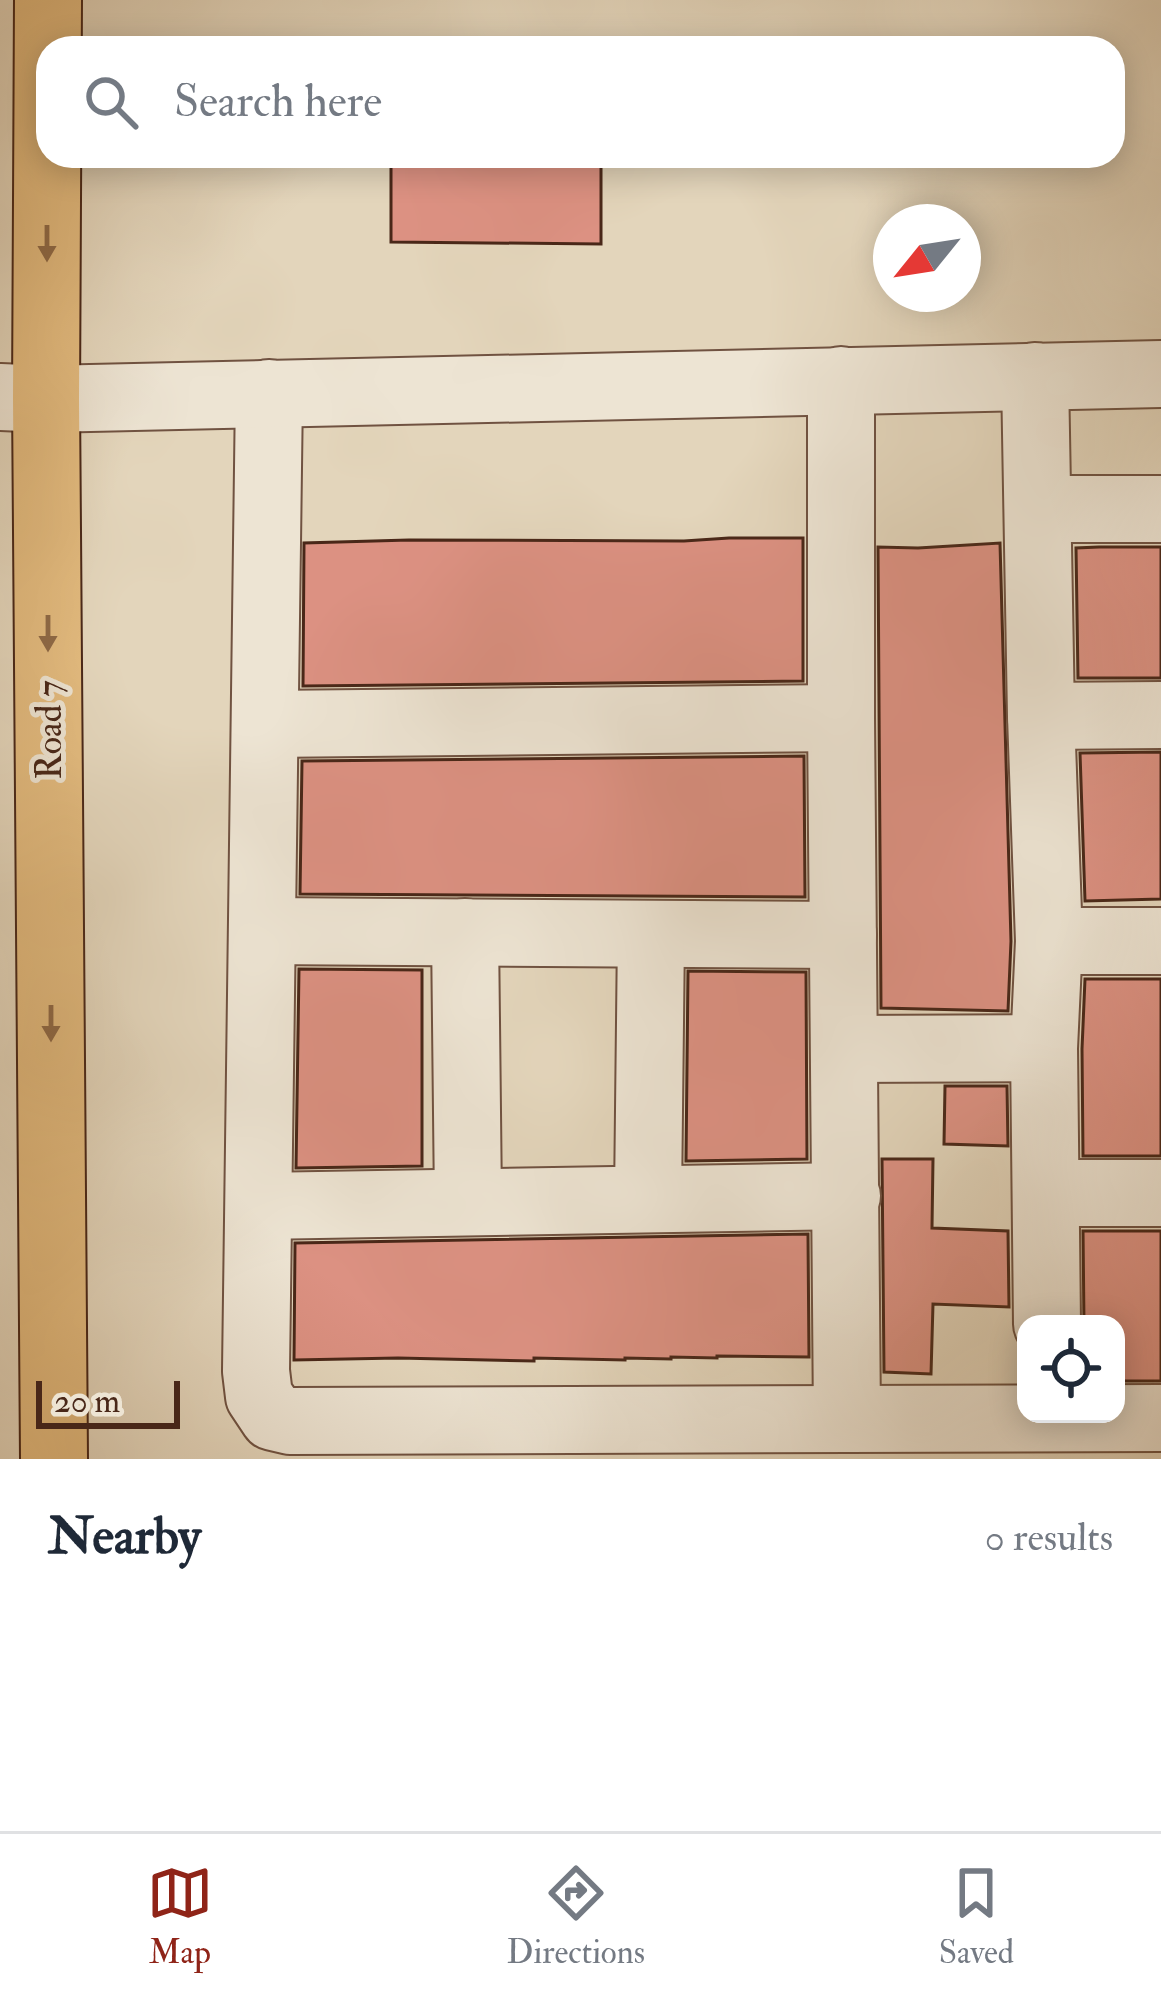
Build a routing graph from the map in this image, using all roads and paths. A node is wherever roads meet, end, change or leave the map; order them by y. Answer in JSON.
{"nodes":[{"id":1,"x":48,"y":0,"type":"edge"},
{"id":2,"x":48,"y":36,"type":"edge"},
{"id":3,"x":41,"y":168,"type":"edge"},
{"id":4,"x":1161,"y":374,"type":"edge"},
{"id":5,"x":1035,"y":376,"type":"junction"},
{"id":6,"x":842,"y":380,"type":"junction"},
{"id":7,"x":269,"y":393,"type":"junction"},
{"id":8,"x":23,"y":398,"type":"edge"},
{"id":9,"x":1161,"y":508,"type":"edge"},
{"id":10,"x":1040,"y":509,"type":"junction"},
{"id":11,"x":1042,"y":716,"type":"junction"},
{"id":12,"x":1161,"y":716,"type":"edge"},
{"id":13,"x":841,"y":718,"type":"junction"},
{"id":14,"x":266,"y":724,"type":"junction"},
{"id":15,"x":262,"y":931,"type":"junction"},
{"id":16,"x":465,"y":932,"type":"junction"},
{"id":17,"x":651,"y":934,"type":"junction"},
{"id":18,"x":843,"y":935,"type":"junction"},
{"id":19,"x":1049,"y":941,"type":"junction"},
{"id":20,"x":1161,"y":941,"type":"edge"},
{"id":21,"x":1044,"y":1048,"type":"junction"},
{"id":22,"x":844,"y":1049,"type":"junction"},
{"id":23,"x":1161,"y":1192,"type":"edge"},
{"id":24,"x":1046,"y":1193,"type":"junction"},
{"id":25,"x":847,"y":1196,"type":"junction"},
{"id":26,"x":648,"y":1199,"type":"junction"},
{"id":27,"x":468,"y":1202,"type":"junction"},
{"id":28,"x":260,"y":1206,"type":"junction"},
{"id":29,"x":1047,"y":1315,"type":"edge"},
{"id":30,"x":1161,"y":1418,"type":"edge"},
{"id":31,"x":848,"y":1419,"type":"junction"},
{"id":32,"x":1048,"y":1430,"type":"edge"},
{"id":33,"x":54,"y":1459,"type":"edge"}],
"edges":[{"from":1,"to":2,"type":"main road","name":"Road 7"},
{"from":3,"to":8,"type":"main road","name":"Road 7","one_way":true},
{"from":4,"to":5,"type":"street"},
{"from":5,"to":6,"type":"street"},
{"from":5,"to":10,"type":"street"},
{"from":6,"to":7,"type":"street"},
{"from":6,"to":13,"type":"street"},
{"from":7,"to":8,"type":"street"},
{"from":7,"to":14,"type":"street"},
{"from":8,"to":33,"type":"main road","name":"Road 7","one_way":true},
{"from":9,"to":10,"type":"street"},
{"from":10,"to":11,"type":"street"},
{"from":11,"to":12,"type":"street"},
{"from":11,"to":19,"type":"street"},
{"from":13,"to":14,"type":"street"},
{"from":13,"to":18,"type":"street"},
{"from":14,"to":15,"type":"street"},
{"from":15,"to":16,"type":"street"},
{"from":15,"to":28,"type":"street"},
{"from":16,"to":17,"type":"street"},
{"from":16,"to":27,"type":"street"},
{"from":17,"to":18,"type":"street"},
{"from":17,"to":26,"type":"street"},
{"from":18,"to":22,"type":"street"},
{"from":19,"to":20,"type":"street"},
{"from":19,"to":21,"type":"street"},
{"from":21,"to":22,"type":"street"},
{"from":21,"to":24,"type":"street"},
{"from":22,"to":25,"type":"street"},
{"from":23,"to":24,"type":"street"},
{"from":24,"to":29,"type":"street"},
{"from":25,"to":26,"type":"street"},
{"from":25,"to":31,"type":"street"},
{"from":26,"to":27,"type":"street"},
{"from":27,"to":28,"type":"street"},
{"from":28,"to":31,"type":"street"},
{"from":30,"to":32,"type":"street"},
{"from":31,"to":32,"type":"street"}]}
